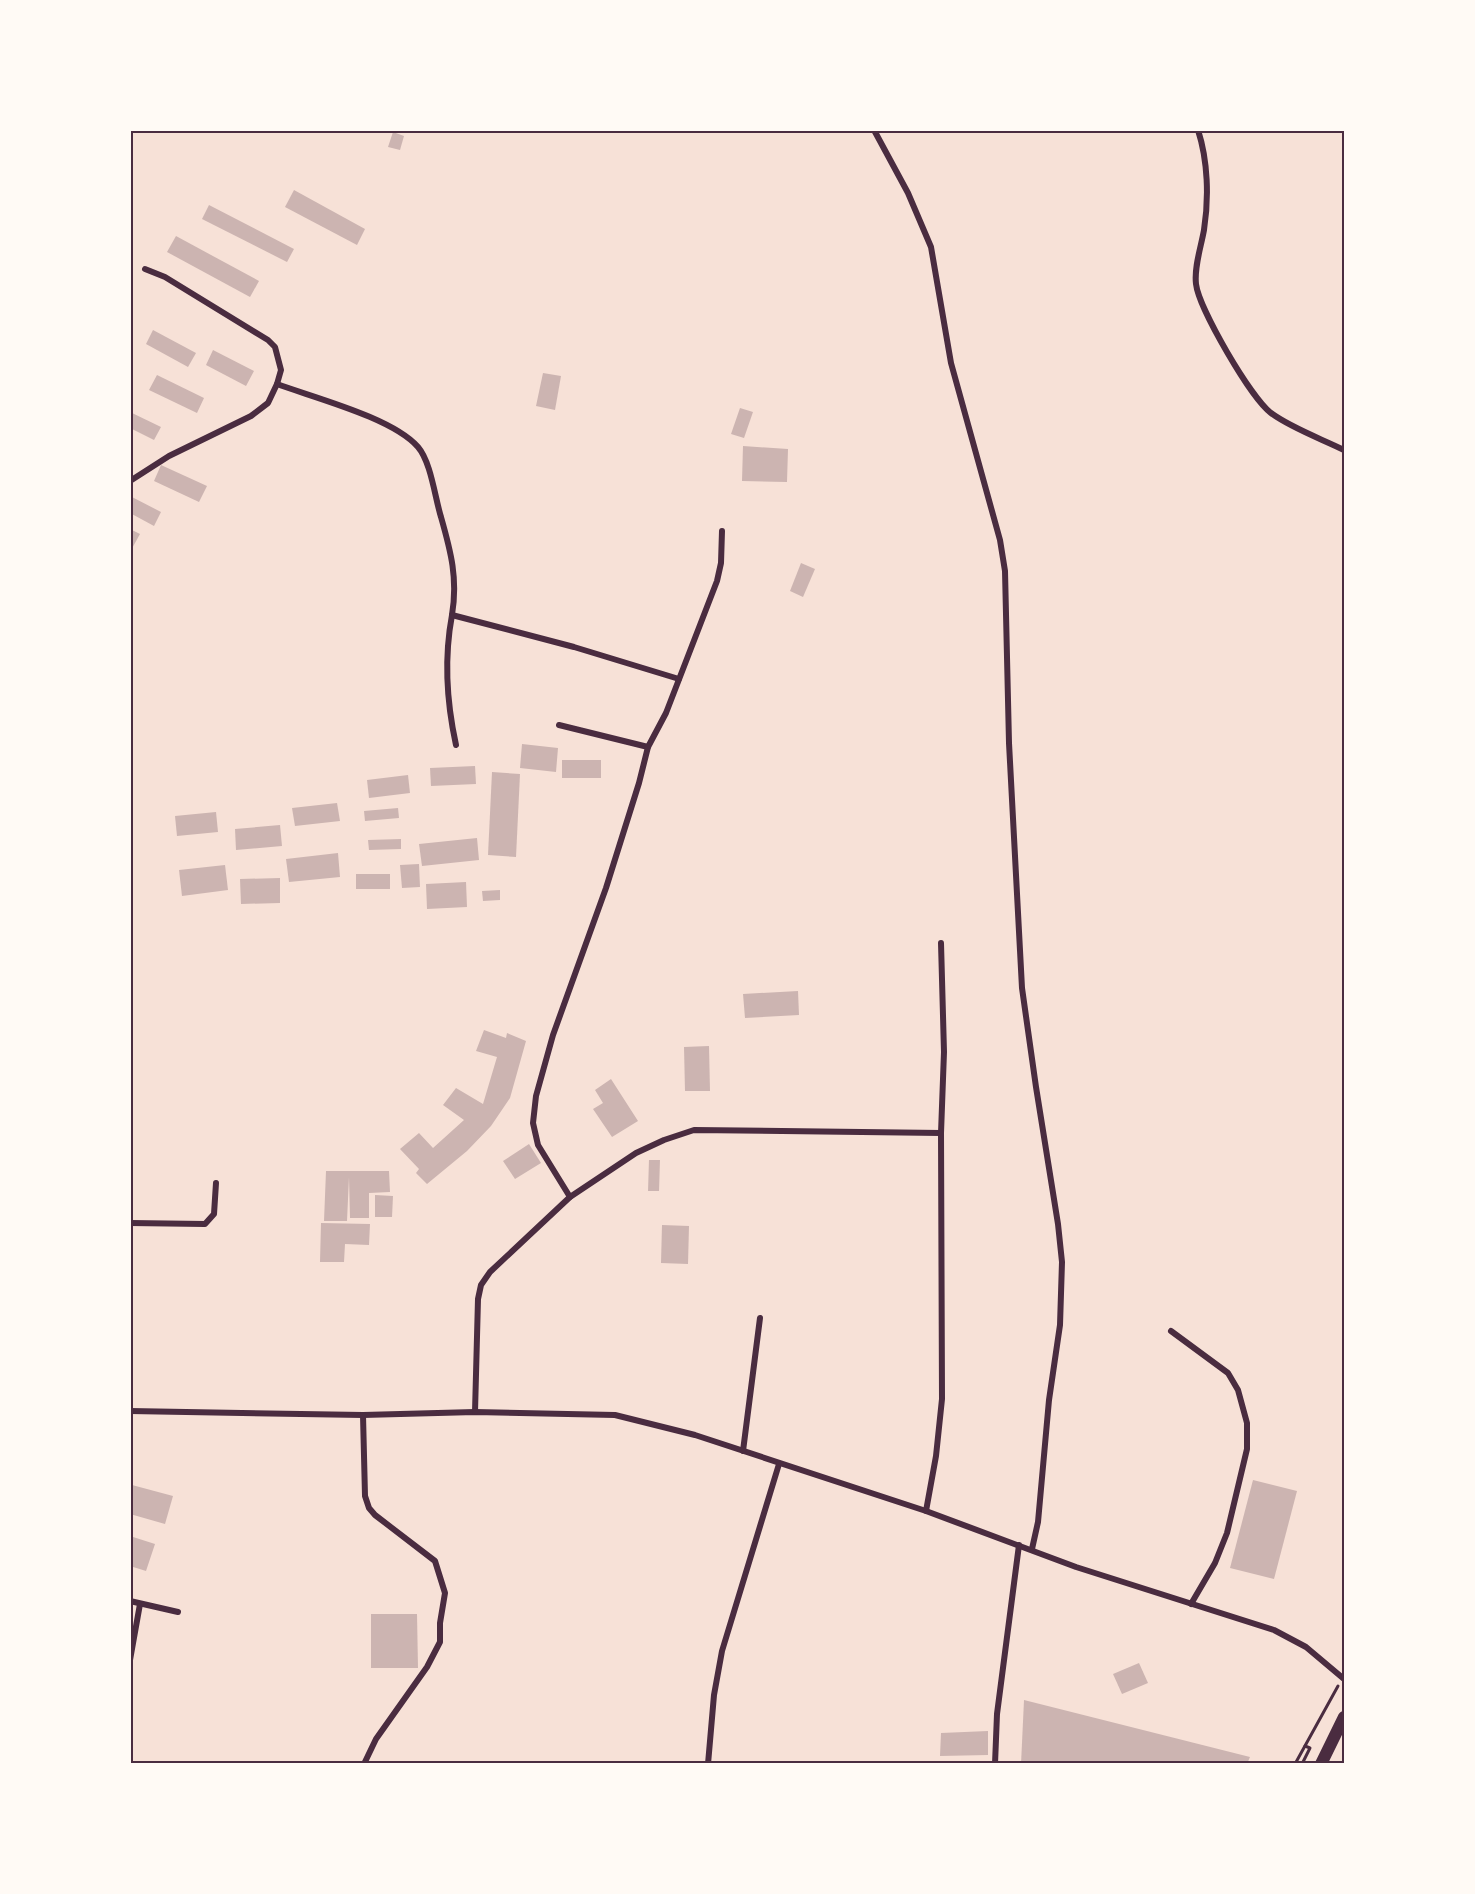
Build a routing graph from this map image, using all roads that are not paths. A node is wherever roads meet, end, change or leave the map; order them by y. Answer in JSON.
{"nodes":[{"id":1,"x":874,"y":130,"type":"edge"},
{"id":2,"x":1198,"y":130,"type":"edge"},
{"id":3,"x":145,"y":269,"type":"dead end"},
{"id":4,"x":277,"y":384,"type":"junction"},
{"id":5,"x":1344,"y":450,"type":"edge"},
{"id":6,"x":130,"y":481,"type":"edge"},
{"id":7,"x":722,"y":531,"type":"dead end"},
{"id":8,"x":452,"y":615,"type":"junction"},
{"id":9,"x":679,"y":679,"type":"junction"},
{"id":10,"x":559,"y":725,"type":"dead end"},
{"id":11,"x":456,"y":745,"type":"dead end"},
{"id":12,"x":648,"y":747,"type":"junction"},
{"id":13,"x":941,"y":943,"type":"dead end"},
{"id":14,"x":940,"y":1132,"type":"junction"},
{"id":15,"x":216,"y":1182,"type":"dead end"},
{"id":16,"x":570,"y":1197,"type":"junction"},
{"id":17,"x":130,"y":1223,"type":"edge"},
{"id":18,"x":760,"y":1318,"type":"dead end"},
{"id":19,"x":1171,"y":1331,"type":"dead end"},
{"id":20,"x":130,"y":1411,"type":"edge"},
{"id":21,"x":475,"y":1412,"type":"junction"},
{"id":22,"x":363,"y":1414,"type":"junction"},
{"id":23,"x":743,"y":1451,"type":"junction"},
{"id":24,"x":779,"y":1464,"type":"junction"},
{"id":25,"x":926,"y":1511,"type":"junction"},
{"id":26,"x":1019,"y":1545,"type":"junction"},
{"id":27,"x":1032,"y":1550,"type":"junction"},
{"id":28,"x":130,"y":1601,"type":"edge"},
{"id":29,"x":140,"y":1604,"type":"junction"},
{"id":30,"x":1191,"y":1604,"type":"junction"},
{"id":31,"x":178,"y":1612,"type":"dead end"},
{"id":32,"x":130,"y":1660,"type":"edge"},
{"id":33,"x":1344,"y":1678,"type":"edge"},
{"id":34,"x":1344,"y":1717,"type":"edge"},
{"id":35,"x":364,"y":1764,"type":"edge"},
{"id":36,"x":708,"y":1764,"type":"edge"},
{"id":37,"x":995,"y":1764,"type":"edge"},
{"id":38,"x":1322,"y":1764,"type":"edge"}],
"edges":[{"from":1,"to":27,"type":"street"},
{"from":2,"to":5,"type":"street"},
{"from":3,"to":4,"type":"street"},
{"from":4,"to":6,"type":"street"},
{"from":4,"to":8,"type":"street"},
{"from":7,"to":9,"type":"street"},
{"from":8,"to":9,"type":"street"},
{"from":8,"to":11,"type":"street"},
{"from":9,"to":12,"type":"street"},
{"from":10,"to":12,"type":"street"},
{"from":12,"to":16,"type":"street"},
{"from":13,"to":14,"type":"street"},
{"from":14,"to":16,"type":"street"},
{"from":14,"to":25,"type":"street"},
{"from":15,"to":17,"type":"street"},
{"from":16,"to":21,"type":"street"},
{"from":18,"to":23,"type":"street"},
{"from":19,"to":30,"type":"street"},
{"from":20,"to":22,"type":"street"},
{"from":21,"to":22,"type":"street"},
{"from":21,"to":23,"type":"street"},
{"from":22,"to":35,"type":"street"},
{"from":23,"to":24,"type":"street"},
{"from":24,"to":25,"type":"street"},
{"from":24,"to":36,"type":"street"},
{"from":25,"to":26,"type":"street"},
{"from":26,"to":27,"type":"street"},
{"from":26,"to":37,"type":"street"},
{"from":27,"to":30,"type":"street"},
{"from":28,"to":29,"type":"street"},
{"from":29,"to":31,"type":"street"},
{"from":29,"to":32,"type":"street"},
{"from":30,"to":33,"type":"street"},
{"from":34,"to":38,"type":"main road"}]}
